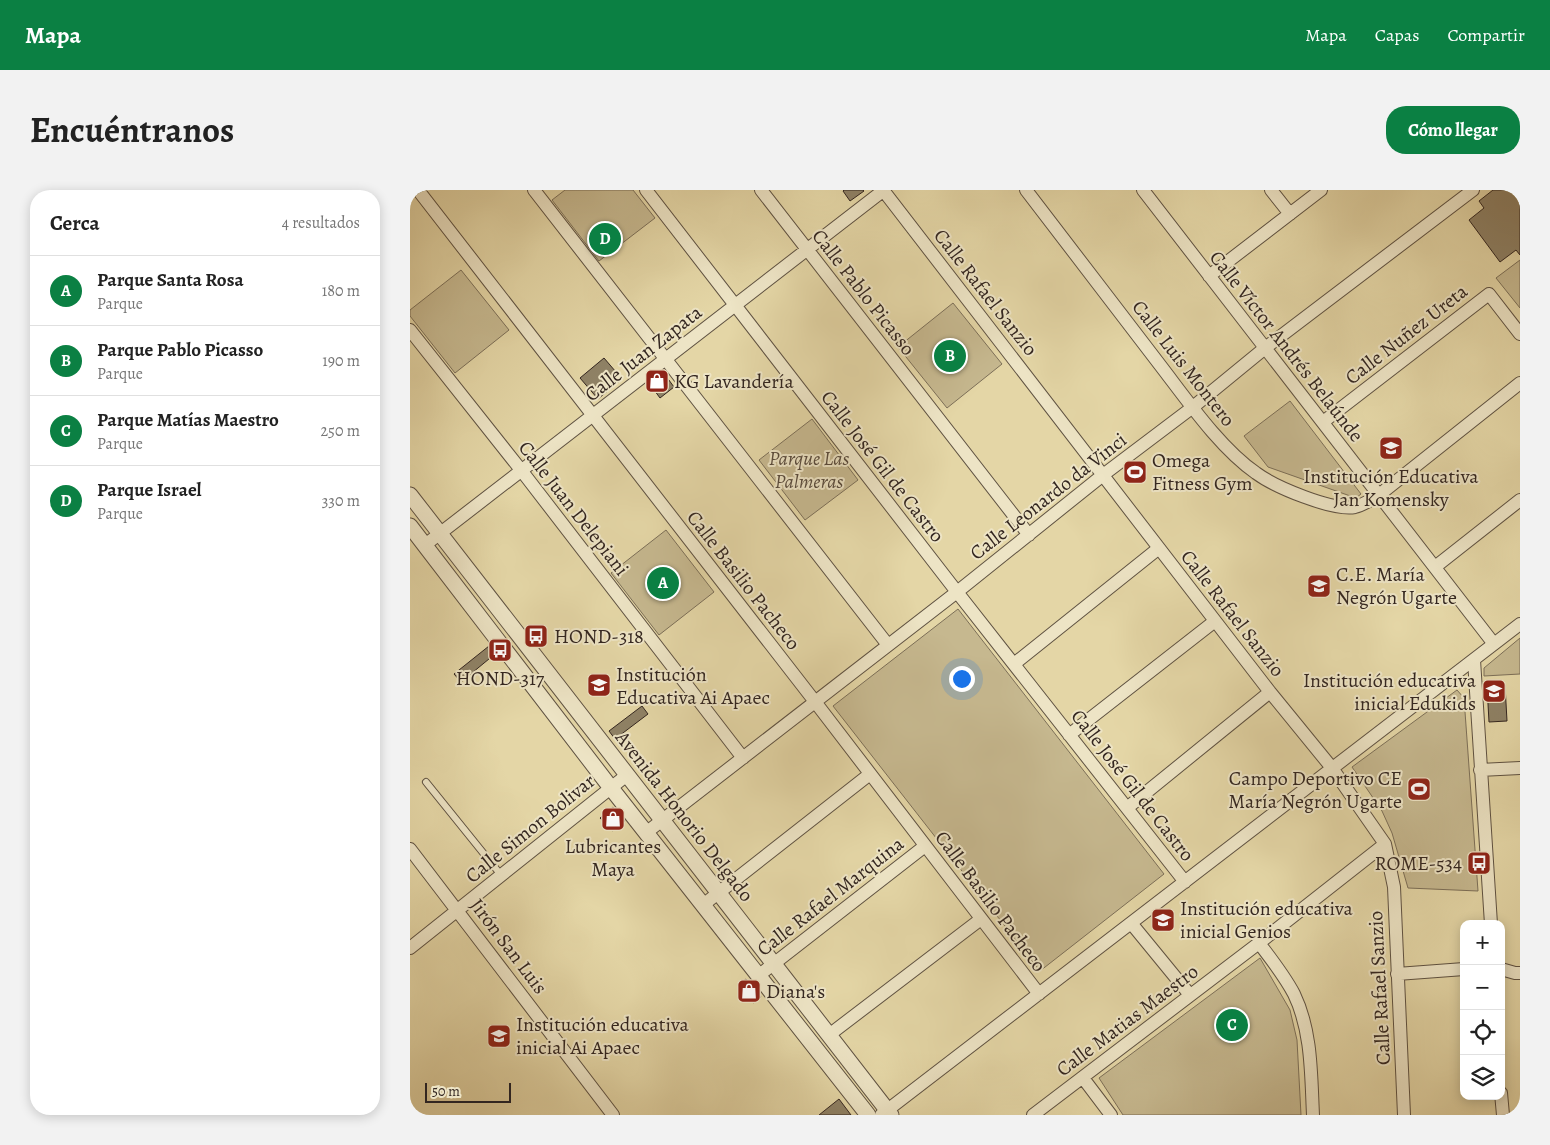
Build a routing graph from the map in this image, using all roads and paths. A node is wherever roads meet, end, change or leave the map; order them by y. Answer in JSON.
{"nodes":[{"id":1,"x":418,"y":190,"type":"edge"},
{"id":2,"x":534,"y":190,"type":"edge"},
{"id":3,"x":646,"y":190,"type":"edge"},
{"id":4,"x":761,"y":190,"type":"edge"},
{"id":5,"x":883,"y":190,"type":"edge"},
{"id":6,"x":1026,"y":190,"type":"edge"},
{"id":7,"x":1143,"y":190,"type":"edge"},
{"id":8,"x":1271,"y":190,"type":"edge"},
{"id":9,"x":1321,"y":190,"type":"edge"},
{"id":10,"x":1473,"y":190,"type":"edge"},
{"id":11,"x":1290,"y":214,"type":"junction"},
{"id":12,"x":807,"y":249,"type":"junction"},
{"id":13,"x":1209,"y":276,"type":"junction"},
{"id":14,"x":735,"y":305,"type":"junction"},
{"id":15,"x":410,"y":330,"type":"edge"},
{"id":16,"x":1520,"y":334,"type":"edge"},
{"id":17,"x":1265,"y":348,"type":"junction"},
{"id":18,"x":665,"y":359,"type":"junction"},
{"id":19,"x":1520,"y":383,"type":"edge"},
{"id":20,"x":1193,"y":407,"type":"junction"},
{"id":21,"x":593,"y":415,"type":"junction"},
{"id":22,"x":1323,"y":422,"type":"junction"},
{"id":23,"x":521,"y":470,"type":"junction"},
{"id":24,"x":1103,"y":475,"type":"junction"},
{"id":25,"x":1378,"y":494,"type":"junction"},
{"id":26,"x":410,"y":495,"type":"edge"},
{"id":27,"x":1520,"y":500,"type":"edge"},
{"id":28,"x":410,"y":526,"type":"edge"},
{"id":29,"x":440,"y":533,"type":"junction"},
{"id":30,"x":1029,"y":535,"type":"junction"},
{"id":31,"x":425,"y":545,"type":"junction"},
{"id":32,"x":1159,"y":548,"type":"junction"},
{"id":33,"x":1435,"y":567,"type":"junction"},
{"id":34,"x":957,"y":592,"type":"junction"},
{"id":35,"x":1215,"y":621,"type":"junction"},
{"id":36,"x":1520,"y":624,"type":"edge"},
{"id":37,"x":1494,"y":644,"type":"junction"},
{"id":38,"x":888,"y":645,"type":"junction"},
{"id":39,"x":1474,"y":660,"type":"junction"},
{"id":40,"x":1014,"y":664,"type":"junction"},
{"id":41,"x":1270,"y":692,"type":"junction"},
{"id":42,"x":816,"y":703,"type":"junction"},
{"id":43,"x":1069,"y":735,"type":"junction"},
{"id":44,"x":742,"y":758,"type":"junction"},
{"id":45,"x":1332,"y":768,"type":"junction"},
{"id":46,"x":1520,"y":768,"type":"edge"},
{"id":47,"x":1480,"y":770,"type":"junction"},
{"id":48,"x":870,"y":774,"type":"junction"},
{"id":49,"x":627,"y":775,"type":"junction"},
{"id":50,"x":426,"y":782,"type":"dead end"},
{"id":51,"x":611,"y":788,"type":"junction"},
{"id":52,"x":1127,"y":808,"type":"junction"},
{"id":53,"x":662,"y":820,"type":"junction"},
{"id":54,"x":647,"y":832,"type":"junction"},
{"id":55,"x":1385,"y":844,"type":"junction"},
{"id":56,"x":926,"y":846,"type":"junction"},
{"id":57,"x":410,"y":848,"type":"edge"},
{"id":58,"x":502,"y":875,"type":"junction"},
{"id":59,"x":1185,"y":882,"type":"junction"},
{"id":60,"x":719,"y":892,"type":"junction"},
{"id":61,"x":703,"y":905,"type":"junction"},
{"id":62,"x":458,"y":910,"type":"junction"},
{"id":63,"x":981,"y":919,"type":"junction"},
{"id":64,"x":1491,"y":920,"type":"edge"},
{"id":65,"x":1131,"y":923,"type":"junction"},
{"id":66,"x":1259,"y":943,"type":"junction"},
{"id":67,"x":410,"y":948,"type":"edge"},
{"id":68,"x":774,"y":964,"type":"junction"},
{"id":69,"x":1520,"y":966,"type":"edge"},
{"id":70,"x":1505,"y":968,"type":"edge"},
{"id":71,"x":1460,"y":969,"type":"edge"},
{"id":72,"x":1505,"y":969,"type":"edge"},
{"id":73,"x":1520,"y":973,"type":"edge"},
{"id":74,"x":1397,"y":974,"type":"junction"},
{"id":75,"x":758,"y":976,"type":"junction"},
{"id":76,"x":1039,"y":994,"type":"junction"},
{"id":77,"x":1190,"y":995,"type":"junction"},
{"id":78,"x":829,"y":1035,"type":"junction"},
{"id":79,"x":1083,"y":1078,"type":"junction"},
{"id":80,"x":1501,"y":1100,"type":"edge"},
{"id":81,"x":887,"y":1113,"type":"edge"},
{"id":82,"x":614,"y":1115,"type":"edge"},
{"id":83,"x":868,"y":1115,"type":"edge"},
{"id":84,"x":1033,"y":1115,"type":"edge"},
{"id":85,"x":1111,"y":1115,"type":"edge"},
{"id":86,"x":1313,"y":1115,"type":"edge"},
{"id":87,"x":1404,"y":1115,"type":"edge"},
{"id":88,"x":1502,"y":1115,"type":"edge"}],
"edges":[{"from":1,"to":21,"type":"street","name":"Calle Basilio Pacheco"},
{"from":2,"to":18,"type":"street"},
{"from":3,"to":14,"type":"street","name":"Calle José Gil de Castro"},
{"from":4,"to":12,"type":"street","name":"Calle Pablo Picasso"},
{"from":5,"to":12,"type":"street","name":"Calle Juan Zapata"},
{"from":5,"to":24,"type":"street","name":"Calle Rafael Sanzio"},
{"from":6,"to":20,"type":"street","name":"Calle Luis Montero"},
{"from":7,"to":13,"type":"street","name":"Calle Víctor Andrés Belaúnde"},
{"from":8,"to":11,"type":"street"},
{"from":9,"to":11,"type":"street"},
{"from":10,"to":17,"type":"street","name":"Calle Leonardo da Vinci"},
{"from":11,"to":13,"type":"street"},
{"from":12,"to":14,"type":"street","name":"Calle Juan Zapata"},
{"from":12,"to":30,"type":"street","name":"Calle Pablo Picasso"},
{"from":13,"to":17,"type":"street","name":"Calle Víctor Andrés Belaúnde"},
{"from":14,"to":18,"type":"street","name":"Calle Juan Zapata"},
{"from":14,"to":34,"type":"street","name":"Calle José Gil de Castro"},
{"from":15,"to":23,"type":"street","name":"Calle Juan Delepiani"},
{"from":16,"to":22,"type":"street","name":"Calle Nuñez Ureta"},
{"from":17,"to":20,"type":"street","name":"Calle Leonardo da Vinci"},
{"from":17,"to":22,"type":"street","name":"Calle Víctor Andrés Belaúnde"},
{"from":18,"to":21,"type":"street","name":"Calle Juan Zapata"},
{"from":18,"to":38,"type":"street"},
{"from":19,"to":25,"type":"street","name":"Calle Luis Montero"},
{"from":20,"to":24,"type":"street","name":"Calle Leonardo da Vinci"},
{"from":20,"to":25,"type":"street","name":"Calle Luis Montero"},
{"from":21,"to":23,"type":"street","name":"Calle Juan Zapata"},
{"from":21,"to":42,"type":"street","name":"Calle Basilio Pacheco"},
{"from":22,"to":25,"type":"street","name":"Calle Víctor Andrés Belaúnde"},
{"from":23,"to":29,"type":"street","name":"Calle Juan Zapata"},
{"from":23,"to":44,"type":"street","name":"Calle Juan Delepiani"},
{"from":24,"to":30,"type":"street","name":"Calle Leonardo da Vinci"},
{"from":24,"to":32,"type":"street","name":"Calle Rafael Sanzio"},
{"from":25,"to":33,"type":"street","name":"Calle Víctor Andrés Belaúnde"},
{"from":26,"to":29,"type":"street","name":"Avenida Honorio Delgado"},
{"from":27,"to":33,"type":"street"},
{"from":28,"to":31,"type":"street","name":"Avenida Honorio Delgado"},
{"from":29,"to":31,"type":"street","name":"Calle Juan Zapata"},
{"from":29,"to":49,"type":"street","name":"Avenida Honorio Delgado"},
{"from":30,"to":34,"type":"street","name":"Calle Leonardo da Vinci"},
{"from":31,"to":51,"type":"street","name":"Avenida Honorio Delgado"},
{"from":32,"to":35,"type":"street","name":"Calle Rafael Sanzio"},
{"from":32,"to":40,"type":"street"},
{"from":33,"to":37,"type":"street","name":"Calle Víctor Andrés Belaúnde"},
{"from":34,"to":38,"type":"street","name":"Calle Leonardo da Vinci"},
{"from":34,"to":40,"type":"street","name":"Calle José Gil de Castro"},
{"from":35,"to":41,"type":"street","name":"Calle Rafael Sanzio"},
{"from":35,"to":43,"type":"street"},
{"from":36,"to":37,"type":"street"},
{"from":37,"to":39,"type":"street"},
{"from":38,"to":42,"type":"street","name":"Calle Leonardo da Vinci"},
{"from":39,"to":45,"type":"street"},
{"from":39,"to":47,"type":"street"},
{"from":40,"to":43,"type":"street","name":"Calle José Gil de Castro"},
{"from":41,"to":45,"type":"street","name":"Calle Rafael Sanzio"},
{"from":41,"to":52,"type":"street"},
{"from":42,"to":44,"type":"street","name":"Calle Leonardo da Vinci"},
{"from":42,"to":48,"type":"street","name":"Calle Basilio Pacheco"},
{"from":43,"to":52,"type":"street","name":"Calle José Gil de Castro"},
{"from":44,"to":53,"type":"street","name":"Calle Leonardo da Vinci"},
{"from":45,"to":55,"type":"street","name":"Calle Rafael Sanzio"},
{"from":45,"to":59,"type":"street"},
{"from":46,"to":47,"type":"street"},
{"from":47,"to":64,"type":"street"},
{"from":48,"to":56,"type":"street","name":"Calle Basilio Pacheco"},
{"from":48,"to":60,"type":"street"},
{"from":49,"to":51,"type":"street","name":"Calle Simon Bolivar"},
{"from":49,"to":53,"type":"street","name":"Avenida Honorio Delgado"},
{"from":50,"to":58,"type":"lane"},
{"from":51,"to":54,"type":"street","name":"Avenida Honorio Delgado"},
{"from":51,"to":58,"type":"street","name":"Calle Simon Bolivar"},
{"from":52,"to":59,"type":"street","name":"Calle José Gil de Castro"},
{"from":53,"to":54,"type":"street","name":"Calle Leonardo da Vinci"},
{"from":53,"to":60,"type":"street","name":"Avenida Honorio Delgado"},
{"from":54,"to":61,"type":"street","name":"Avenida Honorio Delgado"},
{"from":55,"to":66,"type":"street","name":"Calle Matias Maestro"},
{"from":55,"to":74,"type":"street","name":"Calle Rafael Sanzio"},
{"from":56,"to":63,"type":"street","name":"Calle Basilio Pacheco"},
{"from":56,"to":68,"type":"street","name":"Calle Rafael Marquina"},
{"from":57,"to":62,"type":"street","name":"Jirón San Luis"},
{"from":58,"to":62,"type":"street","name":"Calle Simon Bolivar"},
{"from":59,"to":65,"type":"street"},
{"from":60,"to":61,"type":"street"},
{"from":60,"to":68,"type":"street","name":"Avenida Honorio Delgado"},
{"from":61,"to":75,"type":"street","name":"Avenida Honorio Delgado"},
{"from":62,"to":67,"type":"street","name":"Calle Simon Bolivar"},
{"from":62,"to":82,"type":"street","name":"Jirón San Luis"},
{"from":63,"to":76,"type":"street","name":"Calle Basilio Pacheco"},
{"from":63,"to":78,"type":"street"},
{"from":65,"to":76,"type":"street"},
{"from":65,"to":77,"type":"street"},
{"from":66,"to":77,"type":"street","name":"Calle Matias Maestro"},
{"from":66,"to":86,"type":"street"},
{"from":68,"to":75,"type":"street","name":"Calle Rafael Marquina"},
{"from":68,"to":78,"type":"street","name":"Avenida Honorio Delgado"},
{"from":69,"to":70,"type":"street"},
{"from":71,"to":74,"type":"street"},
{"from":72,"to":73,"type":"street"},
{"from":74,"to":87,"type":"street","name":"Calle Rafael Sanzio"},
{"from":75,"to":83,"type":"street","name":"Avenida Honorio Delgado"},
{"from":76,"to":81,"type":"street"},
{"from":77,"to":79,"type":"street","name":"Calle Matias Maestro"},
{"from":78,"to":81,"type":"street","name":"Avenida Honorio Delgado"},
{"from":79,"to":84,"type":"street","name":"Calle Matias Maestro"},
{"from":79,"to":85,"type":"street"},
{"from":80,"to":88,"type":"street"}]}
